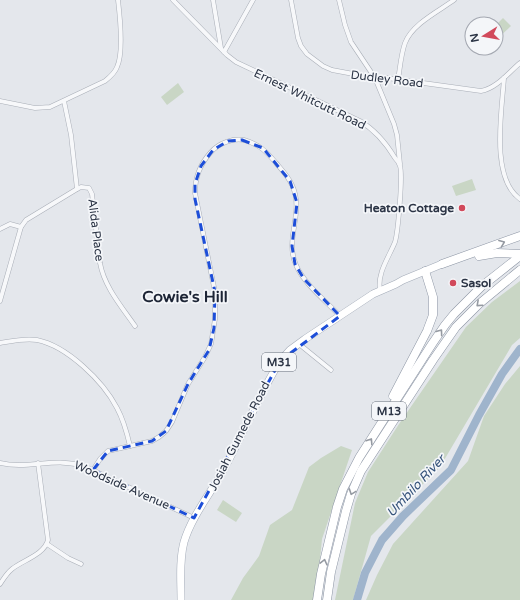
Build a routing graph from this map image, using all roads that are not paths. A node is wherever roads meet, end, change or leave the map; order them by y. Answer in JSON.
{"nodes":[{"id":1,"x":118,"y":0,"type":"edge"},
{"id":2,"x":173,"y":0,"type":"edge"},
{"id":3,"x":213,"y":0,"type":"edge"},
{"id":4,"x":253,"y":0,"type":"edge"},
{"id":5,"x":291,"y":0,"type":"edge"},
{"id":6,"x":339,"y":0,"type":"edge"},
{"id":7,"x":454,"y":0,"type":"edge"},
{"id":8,"x":223,"y":50,"type":"junction"},
{"id":9,"x":520,"y":63,"type":"edge"},
{"id":10,"x":504,"y":77,"type":"junction"},
{"id":11,"x":375,"y":78,"type":"junction"},
{"id":12,"x":398,"y":80,"type":"junction"},
{"id":13,"x":64,"y":101,"type":"junction"},
{"id":14,"x":0,"y":102,"type":"edge"},
{"id":15,"x":400,"y":165,"type":"junction"},
{"id":16,"x":76,"y":189,"type":"junction"},
{"id":17,"x":520,"y":199,"type":"edge"},
{"id":18,"x":21,"y":227,"type":"junction"},
{"id":19,"x":0,"y":230,"type":"edge"},
{"id":20,"x":520,"y":236,"type":"edge"},
{"id":21,"x":520,"y":255,"type":"edge"},
{"id":22,"x":442,"y":266,"type":"junction"},
{"id":23,"x":520,"y":270,"type":"edge"},
{"id":24,"x":426,"y":273,"type":"junction"},
{"id":25,"x":520,"y":274,"type":"edge"},
{"id":26,"x":380,"y":290,"type":"junction"},
{"id":27,"x":493,"y":292,"type":"junction"},
{"id":28,"x":0,"y":301,"type":"edge"},
{"id":29,"x":340,"y":316,"type":"junction"},
{"id":30,"x":135,"y":326,"type":"dead end"},
{"id":31,"x":0,"y":343,"type":"edge"},
{"id":32,"x":299,"y":344,"type":"junction"},
{"id":33,"x":331,"y":370,"type":"dead end"},
{"id":34,"x":381,"y":423,"type":"junction"},
{"id":35,"x":130,"y":446,"type":"junction"},
{"id":36,"x":38,"y":463,"type":"junction"},
{"id":37,"x":0,"y":464,"type":"edge"},
{"id":38,"x":8,"y":465,"type":"junction"},
{"id":39,"x":0,"y":467,"type":"edge"},
{"id":40,"x":93,"y":470,"type":"junction"},
{"id":41,"x":194,"y":518,"type":"junction"},
{"id":42,"x":47,"y":544,"type":"junction"},
{"id":43,"x":81,"y":564,"type":"dead end"},
{"id":44,"x":0,"y":584,"type":"edge"},
{"id":45,"x":181,"y":600,"type":"edge"},
{"id":46,"x":317,"y":600,"type":"edge"},
{"id":47,"x":327,"y":600,"type":"edge"}],
"edges":[{"from":1,"to":13,"type":"street"},
{"from":2,"to":8,"type":"street","name":"Ernest Whitcutt Road"},
{"from":3,"to":8,"type":"street"},
{"from":4,"to":8,"type":"street"},
{"from":5,"to":11,"type":"street","name":"Dudley Road"},
{"from":6,"to":11,"type":"street"},
{"from":7,"to":12,"type":"street"},
{"from":8,"to":15,"type":"street","name":"Ernest Whitcutt Road"},
{"from":9,"to":10,"type":"street","name":"Dudley Road"},
{"from":10,"to":12,"type":"street","name":"Dudley Road"},
{"from":10,"to":17,"type":"street"},
{"from":11,"to":12,"type":"street","name":"Dudley Road"},
{"from":11,"to":15,"type":"street"},
{"from":13,"to":14,"type":"street"},
{"from":13,"to":16,"type":"street"},
{"from":15,"to":26,"type":"street"},
{"from":16,"to":18,"type":"street","name":"Alida Place"},
{"from":16,"to":30,"type":"street","name":"Alida Place"},
{"from":18,"to":19,"type":"street"},
{"from":18,"to":28,"type":"street"},
{"from":22,"to":20,"type":"highway","one_way":true},
{"from":21,"to":22,"type":"highway"},
{"from":34,"to":21,"type":"highway","number":"M13","one_way":true},
{"from":22,"to":24,"type":"main road","name":"Josiah Gumede Road","number":"M31"},
{"from":23,"to":27,"type":"highway","number":"M13"},
{"from":24,"to":26,"type":"main road","name":"Josiah Gumede Road","number":"M31"},
{"from":24,"to":34,"type":"highway"},
{"from":25,"to":27,"type":"highway"},
{"from":26,"to":29,"type":"main road","name":"Josiah Gumede Road","number":"M31"},
{"from":27,"to":47,"type":"highway","number":"M13","one_way":true},
{"from":29,"to":32,"type":"main road","name":"Josiah Gumede Road","number":"M31"},
{"from":29,"to":35,"type":"street"},
{"from":31,"to":35,"type":"street"},
{"from":32,"to":33,"type":"street"},
{"from":32,"to":41,"type":"main road","name":"Josiah Gumede Road","number":"M31"},
{"from":46,"to":34,"type":"highway","number":"M13","one_way":true},
{"from":35,"to":40,"type":"street"},
{"from":36,"to":38,"type":"street","name":"Woodside Avenue"},
{"from":36,"to":40,"type":"street","name":"Woodside Avenue"},
{"from":36,"to":42,"type":"street"},
{"from":37,"to":38,"type":"street","name":"Woodside Avenue"},
{"from":38,"to":39,"type":"street"},
{"from":40,"to":41,"type":"street","name":"Woodside Avenue"},
{"from":41,"to":45,"type":"main road","name":"Josiah Gumede Road","number":"M31"},
{"from":42,"to":43,"type":"street"},
{"from":42,"to":44,"type":"street"}]}
